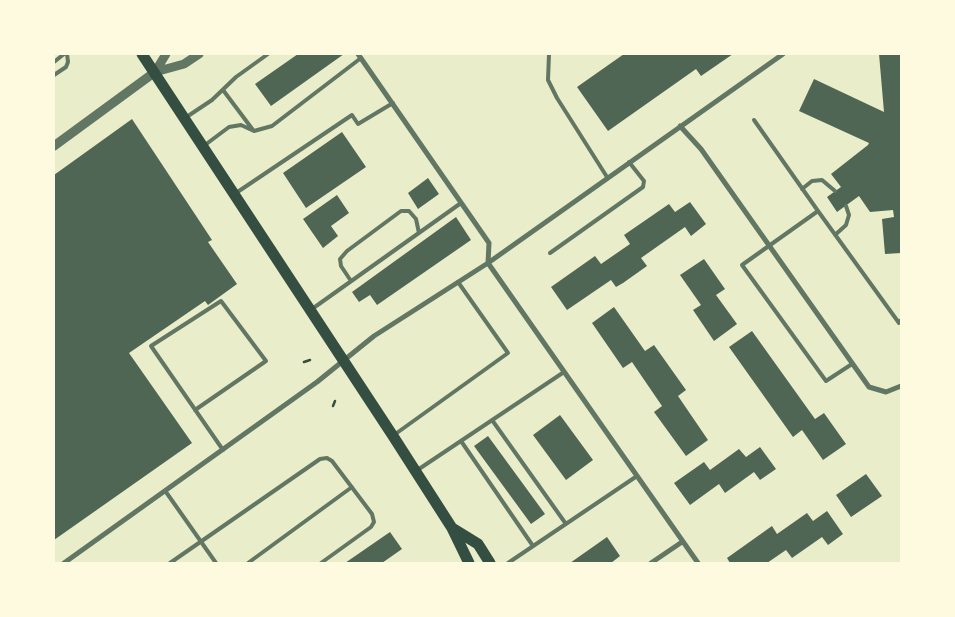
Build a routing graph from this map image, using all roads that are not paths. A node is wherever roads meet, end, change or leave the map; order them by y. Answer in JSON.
{"nodes":[{"id":1,"x":65,"y":54,"type":"edge"},
{"id":2,"x":142,"y":54,"type":"edge"},
{"id":3,"x":166,"y":54,"type":"edge"},
{"id":4,"x":199,"y":54,"type":"edge"},
{"id":5,"x":268,"y":54,"type":"edge"},
{"id":6,"x":549,"y":54,"type":"edge"},
{"id":7,"x":783,"y":54,"type":"edge"},
{"id":8,"x":360,"y":56,"type":"edge"},
{"id":9,"x":54,"y":62,"type":"edge"},
{"id":10,"x":155,"y":72,"type":"junction"},
{"id":11,"x":54,"y":75,"type":"edge"},
{"id":12,"x":223,"y":90,"type":"junction"},
{"id":13,"x":393,"y":103,"type":"junction"},
{"id":14,"x":185,"y":118,"type":"junction"},
{"id":15,"x":754,"y":120,"type":"dead end"},
{"id":16,"x":680,"y":126,"type":"junction"},
{"id":17,"x":254,"y":131,"type":"junction"},
{"id":18,"x":54,"y":146,"type":"edge"},
{"id":19,"x":203,"y":146,"type":"junction"},
{"id":20,"x":629,"y":162,"type":"junction"},
{"id":21,"x":607,"y":177,"type":"junction"},
{"id":22,"x":802,"y":189,"type":"junction"},
{"id":23,"x":835,"y":191,"type":"dead end"},
{"id":24,"x":234,"y":195,"type":"junction"},
{"id":25,"x":462,"y":203,"type":"junction"},
{"id":26,"x":846,"y":206,"type":"dead end"},
{"id":27,"x":818,"y":211,"type":"junction"},
{"id":28,"x":419,"y":233,"type":"junction"},
{"id":29,"x":835,"y":235,"type":"junction"},
{"id":30,"x":770,"y":247,"type":"junction"},
{"id":31,"x":550,"y":253,"type":"dead end"},
{"id":32,"x":488,"y":263,"type":"junction"},
{"id":33,"x":351,"y":281,"type":"junction"},
{"id":34,"x":458,"y":282,"type":"junction"},
{"id":35,"x":310,"y":310,"type":"junction"},
{"id":36,"x":901,"y":320,"type":"edge"},
{"id":37,"x":343,"y":362,"type":"junction"},
{"id":38,"x":852,"y":364,"type":"junction"},
{"id":39,"x":564,"y":372,"type":"junction"},
{"id":40,"x":901,"y":386,"type":"edge"},
{"id":41,"x":196,"y":410,"type":"junction"},
{"id":42,"x":492,"y":420,"type":"junction"},
{"id":43,"x":393,"y":436,"type":"junction"},
{"id":44,"x":461,"y":441,"type":"junction"},
{"id":45,"x":224,"y":450,"type":"junction"},
{"id":46,"x":415,"y":471,"type":"junction"},
{"id":47,"x":637,"y":476,"type":"junction"},
{"id":48,"x":352,"y":487,"type":"junction"},
{"id":49,"x":166,"y":492,"type":"junction"},
{"id":50,"x":566,"y":524,"type":"junction"},
{"id":51,"x":452,"y":528,"type":"junction"},
{"id":52,"x":201,"y":541,"type":"junction"},
{"id":53,"x":682,"y":542,"type":"junction"},
{"id":54,"x":533,"y":546,"type":"junction"},
{"id":55,"x":64,"y":563,"type":"edge"},
{"id":56,"x":170,"y":563,"type":"edge"},
{"id":57,"x":216,"y":563,"type":"edge"},
{"id":58,"x":248,"y":563,"type":"edge"},
{"id":59,"x":321,"y":563,"type":"edge"},
{"id":60,"x":469,"y":563,"type":"edge"},
{"id":61,"x":490,"y":563,"type":"edge"},
{"id":62,"x":508,"y":563,"type":"edge"},
{"id":63,"x":651,"y":563,"type":"edge"},
{"id":64,"x":698,"y":563,"type":"edge"}],
"edges":[{"from":1,"to":9,"type":"lane"},
{"from":1,"to":11,"type":"lane"},
{"from":2,"to":10,"type":"main road"},
{"from":3,"to":10,"type":"street"},
{"from":4,"to":10,"type":"street"},
{"from":5,"to":12,"type":"lane"},
{"from":6,"to":21,"type":"lane"},
{"from":7,"to":16,"type":"street"},
{"from":8,"to":13,"type":"street"},
{"from":8,"to":17,"type":"lane"},
{"from":10,"to":14,"type":"main road"},
{"from":10,"to":18,"type":"street"},
{"from":12,"to":14,"type":"lane"},
{"from":12,"to":17,"type":"lane"},
{"from":13,"to":24,"type":"lane"},
{"from":13,"to":25,"type":"street"},
{"from":14,"to":19,"type":"main road"},
{"from":15,"to":22,"type":"lane"},
{"from":16,"to":20,"type":"street"},
{"from":16,"to":30,"type":"street"},
{"from":17,"to":19,"type":"lane"},
{"from":19,"to":24,"type":"main road"},
{"from":20,"to":21,"type":"street"},
{"from":20,"to":31,"type":"lane"},
{"from":21,"to":32,"type":"street"},
{"from":22,"to":23,"type":"lane"},
{"from":22,"to":27,"type":"lane"},
{"from":24,"to":35,"type":"main road"},
{"from":25,"to":28,"type":"lane"},
{"from":25,"to":32,"type":"street"},
{"from":26,"to":29,"type":"lane"},
{"from":27,"to":29,"type":"lane"},
{"from":27,"to":30,"type":"lane"},
{"from":28,"to":33,"type":"lane"},
{"from":28,"to":33,"type":"lane"},
{"from":29,"to":36,"type":"lane"},
{"from":30,"to":38,"type":"street"},
{"from":30,"to":38,"type":"lane"},
{"from":32,"to":34,"type":"street"},
{"from":32,"to":39,"type":"street"},
{"from":33,"to":35,"type":"lane"},
{"from":34,"to":37,"type":"street"},
{"from":34,"to":43,"type":"lane"},
{"from":35,"to":37,"type":"main road"},
{"from":37,"to":43,"type":"main road"},
{"from":37,"to":45,"type":"street"},
{"from":38,"to":40,"type":"street"},
{"from":39,"to":42,"type":"lane"},
{"from":39,"to":47,"type":"street"},
{"from":41,"to":41,"type":"lane"},
{"from":41,"to":45,"type":"lane"},
{"from":42,"to":44,"type":"lane"},
{"from":42,"to":50,"type":"lane"},
{"from":43,"to":46,"type":"main road"},
{"from":44,"to":46,"type":"lane"},
{"from":44,"to":54,"type":"lane"},
{"from":45,"to":49,"type":"street"},
{"from":46,"to":51,"type":"main road"},
{"from":47,"to":50,"type":"lane"},
{"from":47,"to":53,"type":"street"},
{"from":48,"to":52,"type":"lane"},
{"from":48,"to":58,"type":"lane"},
{"from":48,"to":59,"type":"lane"},
{"from":49,"to":52,"type":"lane"},
{"from":49,"to":55,"type":"street"},
{"from":50,"to":54,"type":"lane"},
{"from":51,"to":60,"type":"main road"},
{"from":51,"to":61,"type":"main road"},
{"from":52,"to":56,"type":"lane"},
{"from":52,"to":57,"type":"lane"},
{"from":53,"to":63,"type":"street"},
{"from":53,"to":64,"type":"street"},
{"from":54,"to":62,"type":"lane"}]}
